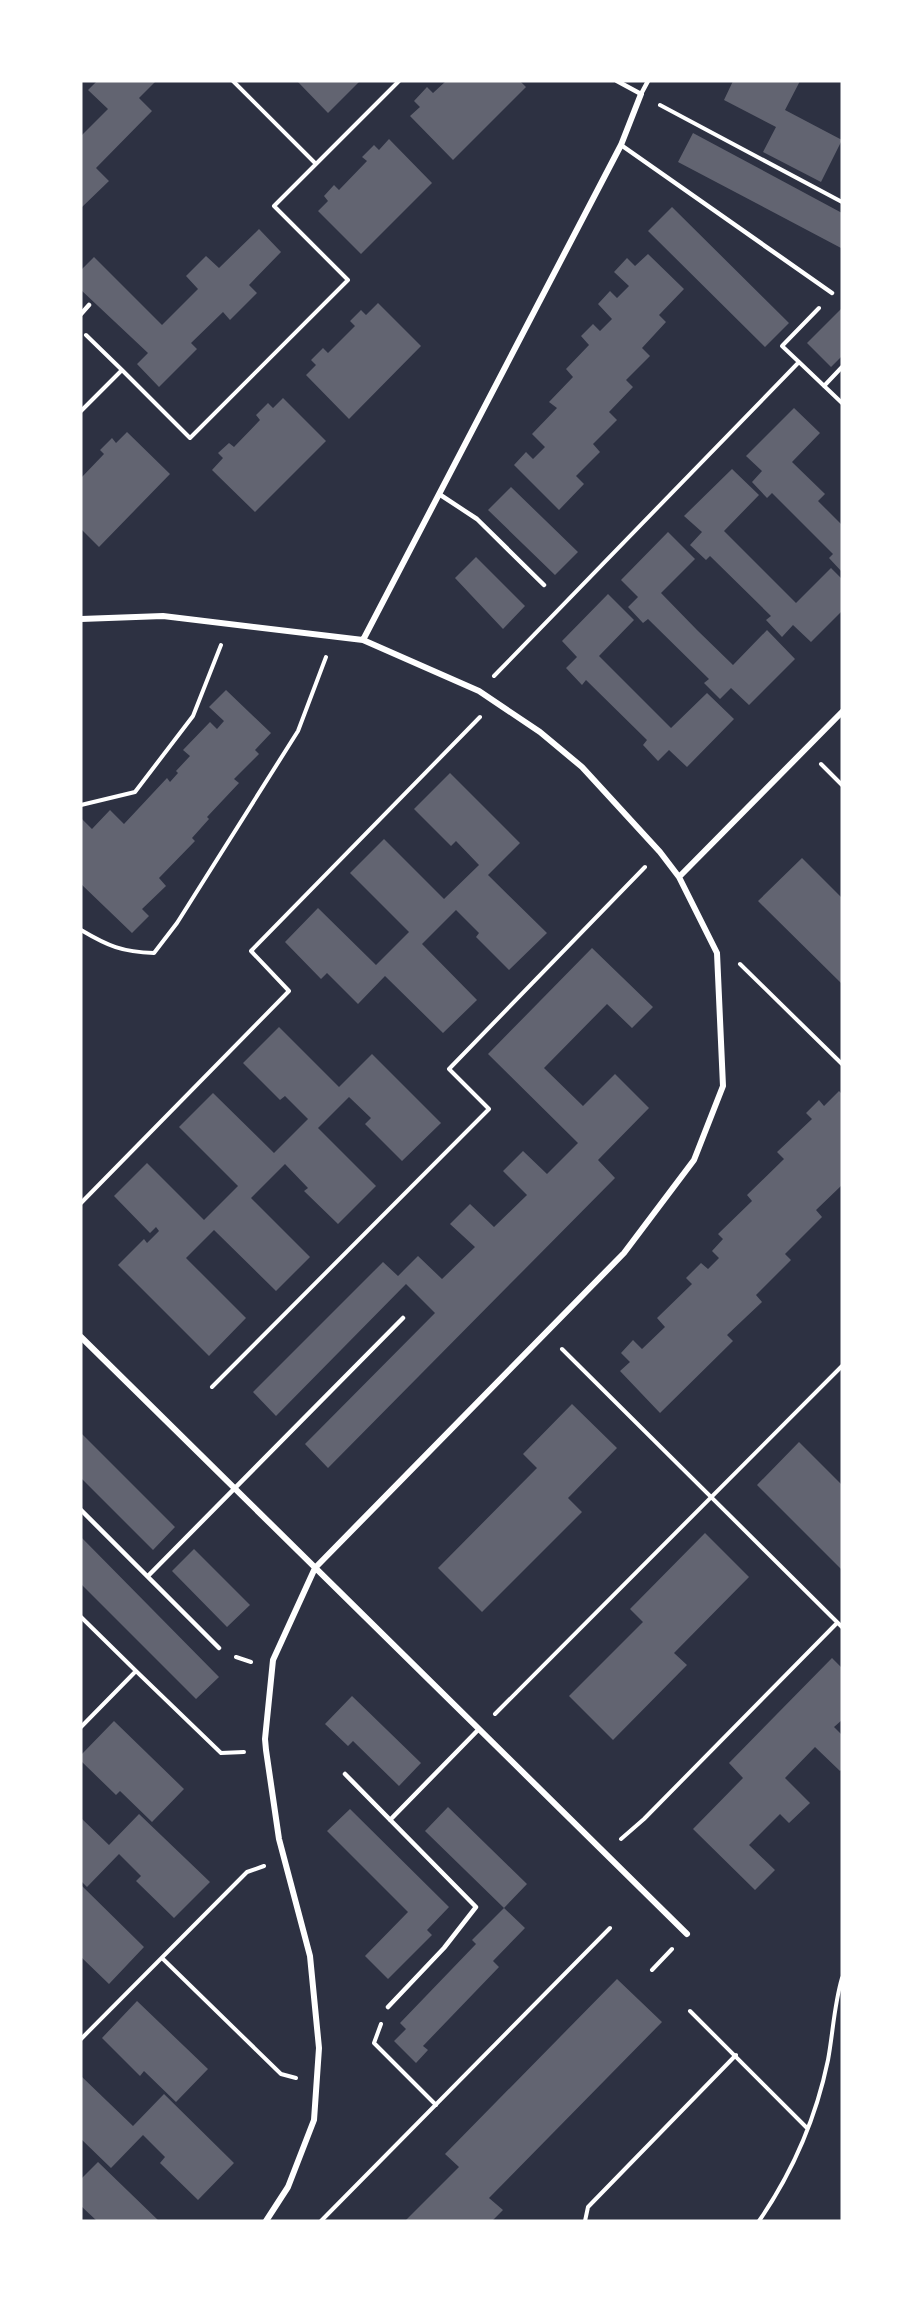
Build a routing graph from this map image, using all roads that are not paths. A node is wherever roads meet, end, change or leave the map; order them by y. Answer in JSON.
{"nodes":[{"id":1,"x":617,"y":81,"type":"edge"},
{"id":2,"x":648,"y":81,"type":"edge"},
{"id":3,"x":641,"y":94,"type":"junction"},
{"id":4,"x":621,"y":145,"type":"junction"},
{"id":5,"x":832,"y":293,"type":"dead end"},
{"id":6,"x":89,"y":305,"type":"dead end"},
{"id":7,"x":81,"y":314,"type":"edge"},
{"id":8,"x":439,"y":494,"type":"junction"},
{"id":9,"x":544,"y":585,"type":"dead end"},
{"id":10,"x":81,"y":619,"type":"edge"},
{"id":11,"x":363,"y":640,"type":"junction"},
{"id":12,"x":842,"y":712,"type":"edge"},
{"id":13,"x":679,"y":878,"type":"junction"},
{"id":14,"x":403,"y":1318,"type":"dead end"},
{"id":15,"x":81,"y":1337,"type":"edge"},
{"id":16,"x":234,"y":1488,"type":"junction"},
{"id":17,"x":81,"y":1510,"type":"edge"},
{"id":18,"x":315,"y":1568,"type":"junction"},
{"id":19,"x":148,"y":1576,"type":"junction"},
{"id":20,"x":219,"y":1648,"type":"road end"},
{"id":21,"x":479,"y":1729,"type":"junction"},
{"id":22,"x":345,"y":1774,"type":"dead end"},
{"id":23,"x":390,"y":1820,"type":"junction"},
{"id":24,"x":687,"y":1934,"type":"road end"},
{"id":25,"x":388,"y":2007,"type":"road end"},
{"id":26,"x":266,"y":2221,"type":"edge"}],
"edges":[{"from":1,"to":3,"type":"lane"},
{"from":2,"to":3,"type":"lane"},
{"from":3,"to":4,"type":"street"},
{"from":4,"to":5,"type":"lane"},
{"from":4,"to":8,"type":"street"},
{"from":6,"to":7,"type":"lane"},
{"from":8,"to":9,"type":"lane"},
{"from":8,"to":11,"type":"street"},
{"from":10,"to":11,"type":"street"},
{"from":11,"to":13,"type":"street"},
{"from":12,"to":13,"type":"street"},
{"from":13,"to":18,"type":"street"},
{"from":14,"to":16,"type":"lane"},
{"from":15,"to":16,"type":"street"},
{"from":16,"to":18,"type":"street"},
{"from":16,"to":19,"type":"lane"},
{"from":17,"to":19,"type":"lane"},
{"from":18,"to":21,"type":"street"},
{"from":18,"to":26,"type":"street"},
{"from":19,"to":20,"type":"lane"},
{"from":21,"to":23,"type":"lane"},
{"from":21,"to":24,"type":"street"},
{"from":22,"to":23,"type":"lane"},
{"from":23,"to":25,"type":"lane"}]}
